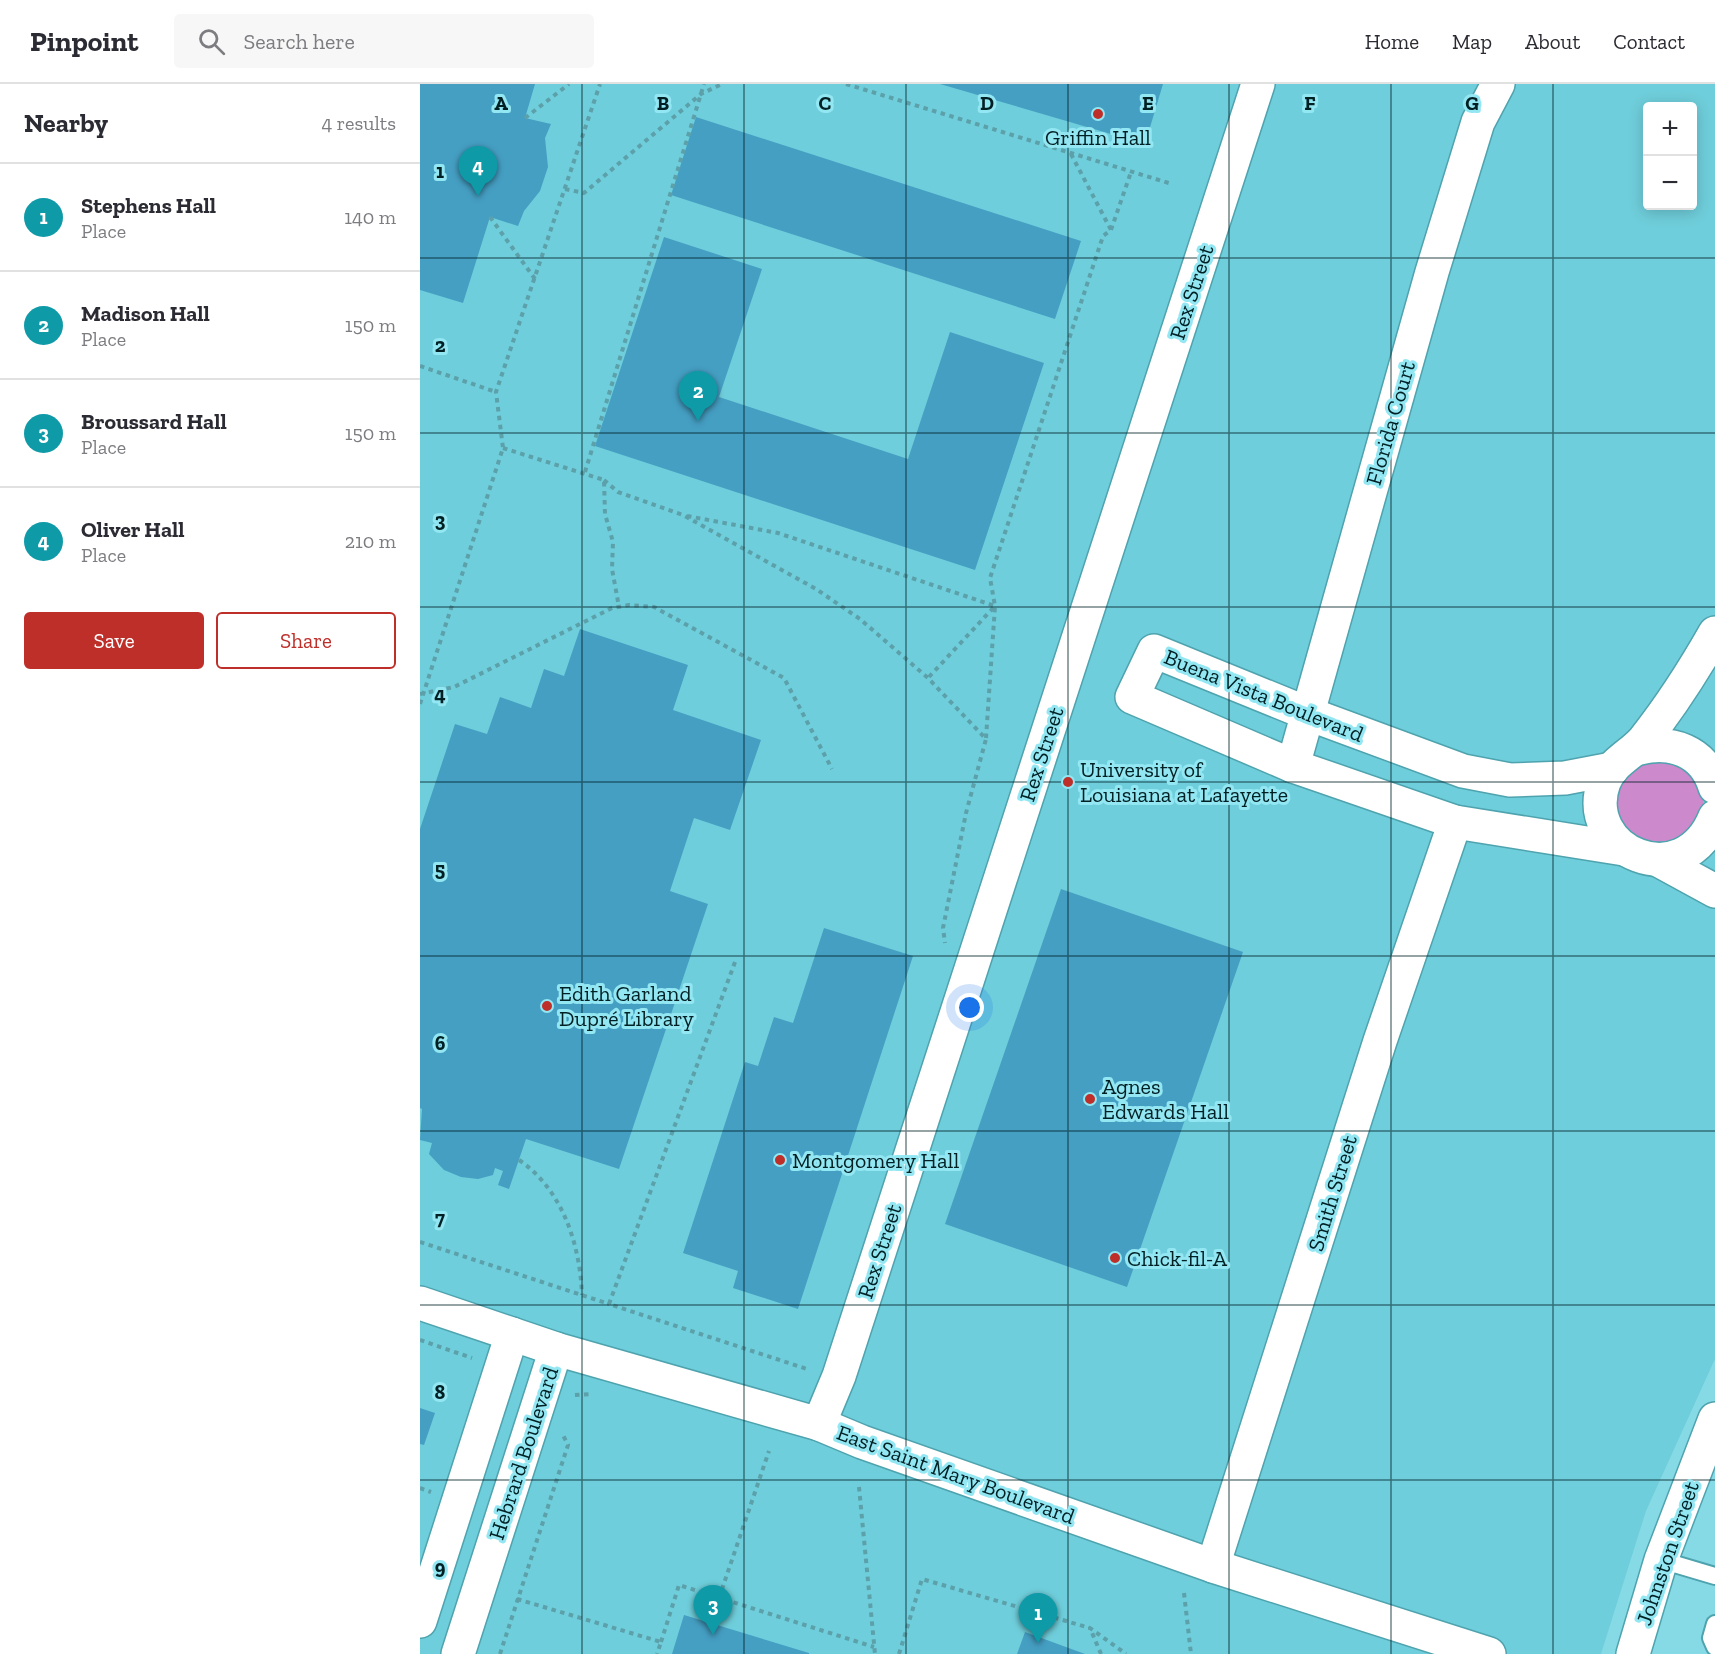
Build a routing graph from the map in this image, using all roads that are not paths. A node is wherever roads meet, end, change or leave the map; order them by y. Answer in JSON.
{"nodes":[{"id":1,"x":1258,"y":84,"type":"edge"},
{"id":2,"x":1498,"y":84,"type":"edge"},
{"id":3,"x":1715,"y":633,"type":"edge"},
{"id":4,"x":1309,"y":714,"type":"junction"},
{"id":5,"x":1624,"y":759,"type":"junction"},
{"id":6,"x":1293,"y":766,"type":"junction"},
{"id":7,"x":1714,"y":775,"type":"edge"},
{"id":8,"x":1715,"y":817,"type":"edge"},
{"id":9,"x":1455,"y":822,"type":"junction"},
{"id":10,"x":1624,"y":849,"type":"junction"},
{"id":11,"x":1660,"y":861,"type":"junction"},
{"id":12,"x":1715,"y":891,"type":"edge"},
{"id":13,"x":420,"y":1303,"type":"edge"},
{"id":14,"x":512,"y":1334,"type":"junction"},
{"id":15,"x":556,"y":1349,"type":"junction"},
{"id":16,"x":1715,"y":1419,"type":"edge"},
{"id":17,"x":819,"y":1424,"type":"junction"},
{"id":18,"x":446,"y":1541,"type":"junction"},
{"id":19,"x":489,"y":1557,"type":"junction"},
{"id":20,"x":1661,"y":1560,"type":"junction"},
{"id":21,"x":1214,"y":1566,"type":"junction"},
{"id":22,"x":1715,"y":1576,"type":"edge"},
{"id":23,"x":420,"y":1621,"type":"edge"},
{"id":24,"x":1715,"y":1624,"type":"edge"},
{"id":25,"x":1715,"y":1647,"type":"edge"},
{"id":26,"x":458,"y":1654,"type":"edge"},
{"id":27,"x":1489,"y":1654,"type":"edge"},
{"id":28,"x":1633,"y":1654,"type":"edge"}],
"edges":[{"from":1,"to":17,"type":"street","name":"Rex Street"},
{"from":2,"to":4,"type":"street","name":"Florida Court"},
{"from":3,"to":5,"type":"street"},
{"from":4,"to":5,"type":"street","name":"Buena Vista Boulevard"},
{"from":4,"to":6,"type":"street","name":"Florida Court"},
{"from":4,"to":6,"type":"street","name":"Buena Vista Boulevard"},
{"from":5,"to":7,"type":"street","name":"Buena Vista Boulevard"},
{"from":5,"to":10,"type":"street"},
{"from":6,"to":9,"type":"street","name":"Buena Vista Boulevard"},
{"from":8,"to":11,"type":"street"},
{"from":9,"to":10,"type":"street","name":"Buena Vista Boulevard"},
{"from":9,"to":21,"type":"street","name":"Smith Street"},
{"from":10,"to":11,"type":"street","name":"Buena Vista Boulevard"},
{"from":11,"to":12,"type":"street","name":"Buena Vista Boulevard"},
{"from":13,"to":14,"type":"street","name":"East Saint Mary Boulevard"},
{"from":14,"to":15,"type":"street","name":"East Saint Mary Boulevard"},
{"from":14,"to":18,"type":"street","name":"Hebrard Boulevard"},
{"from":15,"to":17,"type":"street","name":"East Saint Mary Boulevard"},
{"from":15,"to":19,"type":"street","name":"Hebrard Boulevard"},
{"from":16,"to":20,"type":"street","name":"Johnston Street"},
{"from":17,"to":21,"type":"street","name":"East Saint Mary Boulevard"},
{"from":18,"to":19,"type":"street","name":"Hebrard Boulevard"},
{"from":18,"to":23,"type":"street","name":"Hebrard Boulevard"},
{"from":19,"to":26,"type":"street","name":"Hebrard Boulevard"},
{"from":20,"to":22,"type":"lane"},
{"from":20,"to":28,"type":"street","name":"Johnston Street"},
{"from":21,"to":27,"type":"street","name":"East Saint Mary Boulevard"},
{"from":24,"to":25,"type":"lane"}]}
